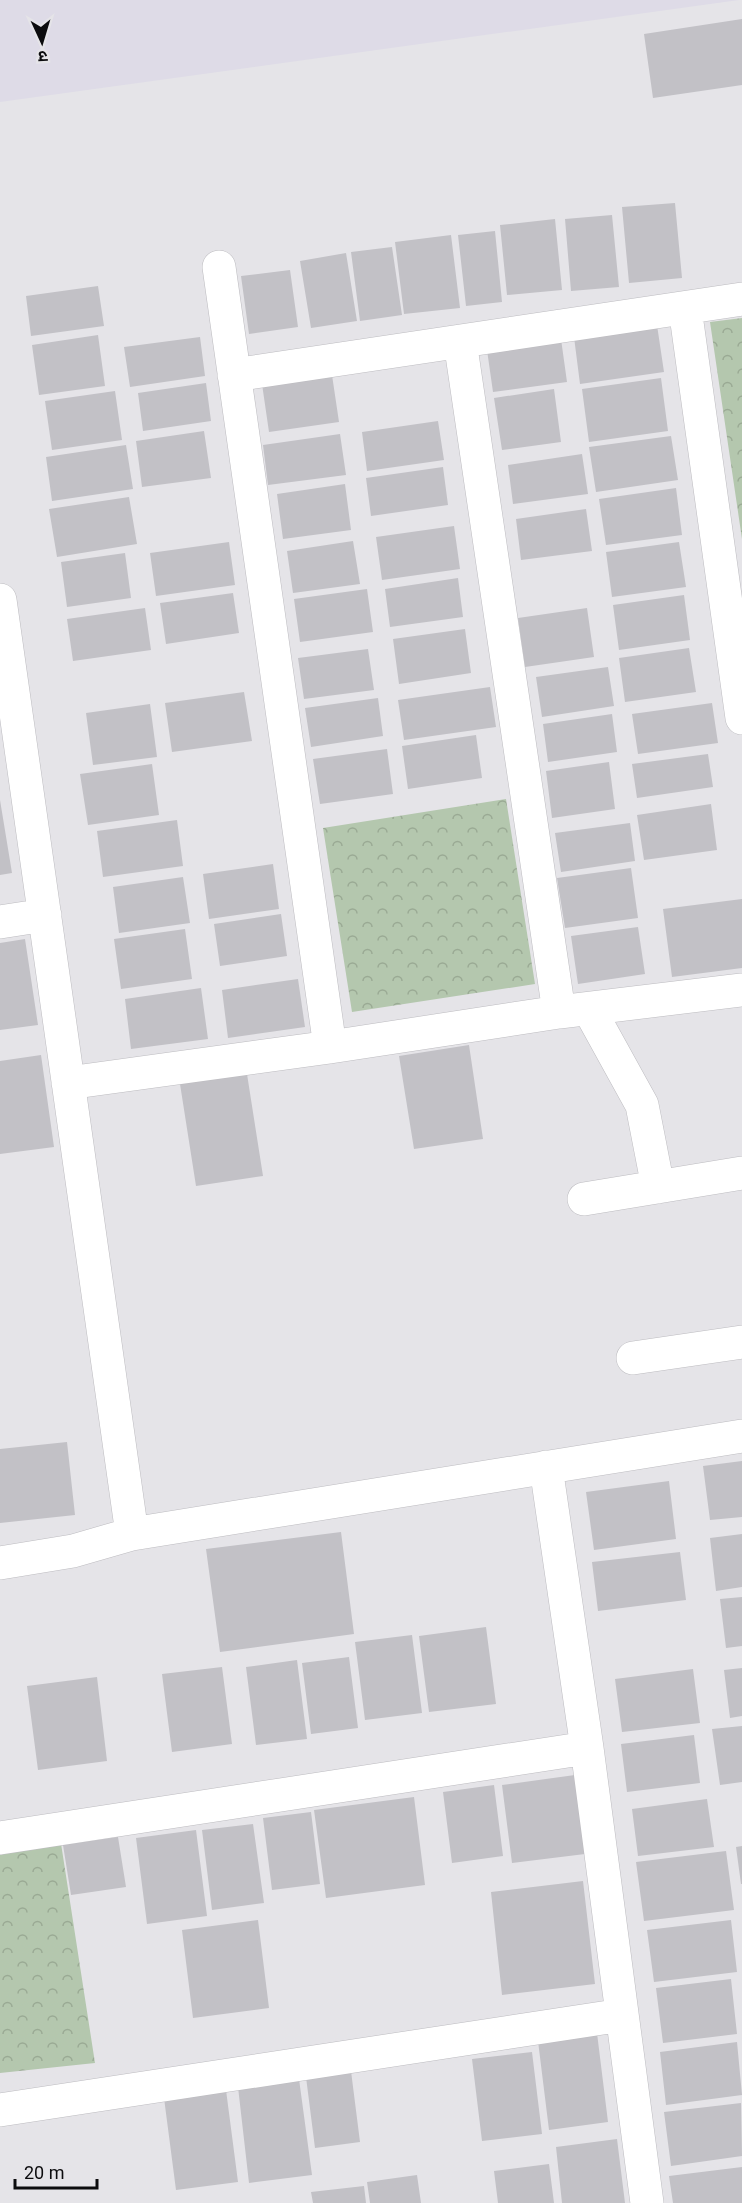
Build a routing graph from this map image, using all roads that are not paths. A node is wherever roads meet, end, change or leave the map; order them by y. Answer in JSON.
{"nodes":[{"id":1,"x":219,"y":267,"type":"dead end"},
{"id":2,"x":742,"y":299,"type":"edge"},
{"id":3,"x":685,"y":308,"type":"junction"},
{"id":4,"x":460,"y":341,"type":"junction"},
{"id":5,"x":234,"y":375,"type":"junction"},
{"id":6,"x":0,"y":600,"type":"edge"},
{"id":7,"x":5,"y":670,"type":"edge"},
{"id":8,"x":742,"y":718,"type":"edge"},
{"id":9,"x":45,"y":915,"type":"junction"},
{"id":10,"x":0,"y":922,"type":"edge"},
{"id":11,"x":742,"y":990,"type":"edge"},
{"id":12,"x":574,"y":1010,"type":"junction"},
{"id":13,"x":330,"y":1047,"type":"junction"},
{"id":14,"x":68,"y":1083,"type":"junction"},
{"id":15,"x":742,"y":1173,"type":"edge"},
{"id":16,"x":658,"y":1187,"type":"junction"},
{"id":17,"x":584,"y":1199,"type":"dead end"},
{"id":18,"x":742,"y":1342,"type":"edge"},
{"id":19,"x":633,"y":1358,"type":"dead end"},
{"id":20,"x":742,"y":1436,"type":"edge"},
{"id":21,"x":546,"y":1467,"type":"junction"},
{"id":22,"x":132,"y":1534,"type":"junction"},
{"id":23,"x":0,"y":1563,"type":"edge"},
{"id":24,"x":587,"y":1748,"type":"junction"},
{"id":25,"x":0,"y":1838,"type":"edge"},
{"id":26,"x":622,"y":2015,"type":"junction"},
{"id":27,"x":0,"y":2110,"type":"edge"},
{"id":28,"x":647,"y":2203,"type":"edge"}],
"edges":[{"from":1,"to":5,"type":"street"},
{"from":2,"to":3,"type":"street"},
{"from":3,"to":4,"type":"street"},
{"from":3,"to":8,"type":"street"},
{"from":4,"to":5,"type":"street"},
{"from":4,"to":12,"type":"street"},
{"from":5,"to":13,"type":"street"},
{"from":6,"to":7,"type":"street"},
{"from":7,"to":9,"type":"street"},
{"from":9,"to":10,"type":"street"},
{"from":9,"to":14,"type":"street"},
{"from":11,"to":12,"type":"street"},
{"from":12,"to":13,"type":"street"},
{"from":12,"to":16,"type":"street"},
{"from":13,"to":14,"type":"street"},
{"from":14,"to":22,"type":"street"},
{"from":15,"to":16,"type":"street"},
{"from":16,"to":17,"type":"street"},
{"from":18,"to":19,"type":"street"},
{"from":20,"to":21,"type":"street"},
{"from":21,"to":22,"type":"street"},
{"from":21,"to":24,"type":"street"},
{"from":22,"to":23,"type":"street"},
{"from":24,"to":25,"type":"street"},
{"from":24,"to":26,"type":"street"},
{"from":26,"to":27,"type":"street"},
{"from":26,"to":28,"type":"street"}]}
